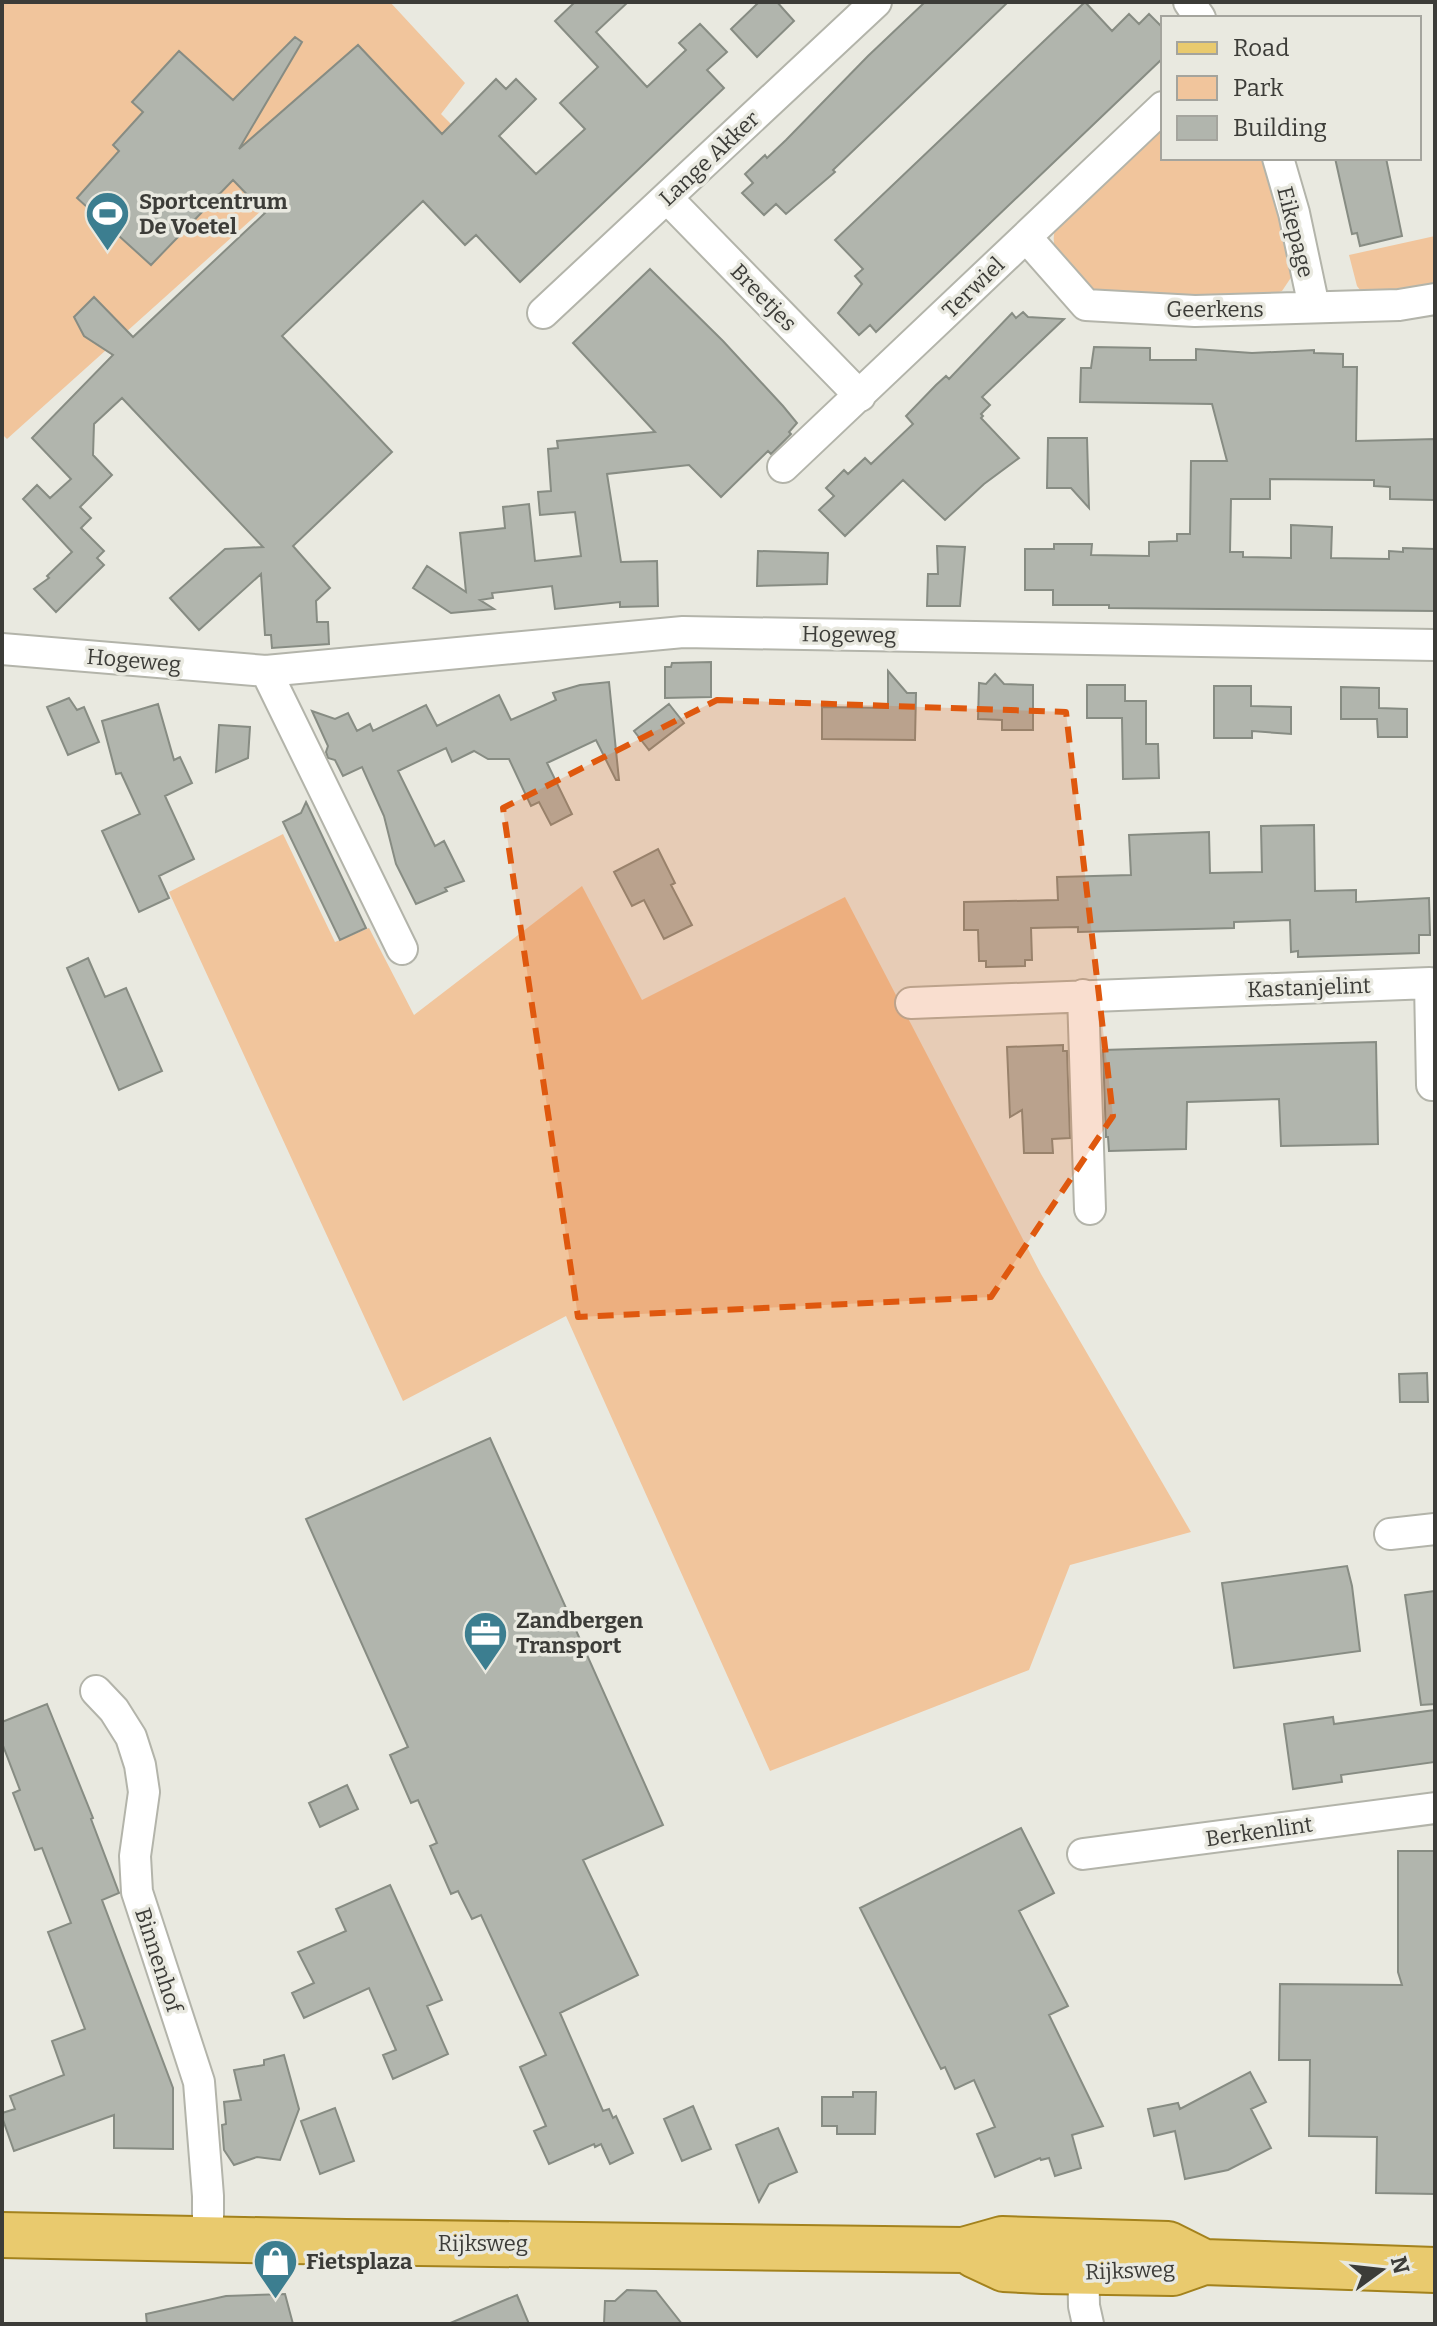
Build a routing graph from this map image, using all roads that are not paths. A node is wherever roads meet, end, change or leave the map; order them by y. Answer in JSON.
{"nodes":[{"id":1,"x":876,"y":2,"type":"edge"},
{"id":2,"x":1161,"y":109,"type":"edge"},
{"id":3,"x":1279,"y":160,"type":"edge"},
{"id":4,"x":667,"y":198,"type":"junction"},
{"id":5,"x":1026,"y":237,"type":"junction"},
{"id":6,"x":1435,"y":299,"type":"edge"},
{"id":7,"x":1314,"y":307,"type":"junction"},
{"id":8,"x":543,"y":313,"type":"dead end"},
{"id":9,"x":860,"y":396,"type":"junction"},
{"id":10,"x":783,"y":467,"type":"dead end"},
{"id":11,"x":1435,"y":645,"type":"edge"},
{"id":12,"x":2,"y":649,"type":"edge"},
{"id":13,"x":266,"y":671,"type":"junction"},
{"id":14,"x":402,"y":949,"type":"dead end"},
{"id":15,"x":1083,"y":995,"type":"junction"},
{"id":16,"x":911,"y":1003,"type":"dead end"},
{"id":17,"x":1435,"y":1085,"type":"edge"},
{"id":18,"x":1090,"y":1209,"type":"dead end"},
{"id":19,"x":1435,"y":1529,"type":"edge"},
{"id":20,"x":1390,"y":1534,"type":"dead end"},
{"id":21,"x":96,"y":1691,"type":"dead end"},
{"id":22,"x":1435,"y":1808,"type":"edge"},
{"id":23,"x":1083,"y":1854,"type":"dead end"},
{"id":24,"x":2,"y":2235,"type":"edge"},
{"id":25,"x":208,"y":2240,"type":"junction"},
{"id":26,"x":1083,"y":2256,"type":"junction"},
{"id":27,"x":1435,"y":2270,"type":"edge"},
{"id":28,"x":1088,"y":2324,"type":"edge"}],
"edges":[{"from":1,"to":4,"type":"street","name":"Lange Akker"},
{"from":2,"to":5,"type":"street","name":"Terwiel"},
{"from":3,"to":7,"type":"street","name":"Eikepage"},
{"from":4,"to":8,"type":"street","name":"Lange Akker"},
{"from":4,"to":9,"type":"street","name":"Breetjes"},
{"from":5,"to":7,"type":"street","name":"Geerkens"},
{"from":5,"to":9,"type":"street","name":"Terwiel"},
{"from":6,"to":7,"type":"street","name":"Geerkens"},
{"from":9,"to":10,"type":"street","name":"Terwiel"},
{"from":11,"to":13,"type":"street","name":"Hogeweg"},
{"from":12,"to":13,"type":"street","name":"Hogeweg"},
{"from":13,"to":14,"type":"street"},
{"from":15,"to":16,"type":"street","name":"Kastanjelint"},
{"from":15,"to":17,"type":"street","name":"Kastanjelint"},
{"from":15,"to":18,"type":"street"},
{"from":19,"to":20,"type":"street"},
{"from":21,"to":25,"type":"street","name":"Binnenhof"},
{"from":22,"to":23,"type":"street","name":"Berkenlint"},
{"from":24,"to":25,"type":"main road","name":"Rijksweg"},
{"from":25,"to":26,"type":"main road","name":"Rijksweg"},
{"from":26,"to":27,"type":"main road","name":"Rijksweg"},
{"from":26,"to":28,"type":"street"}]}
